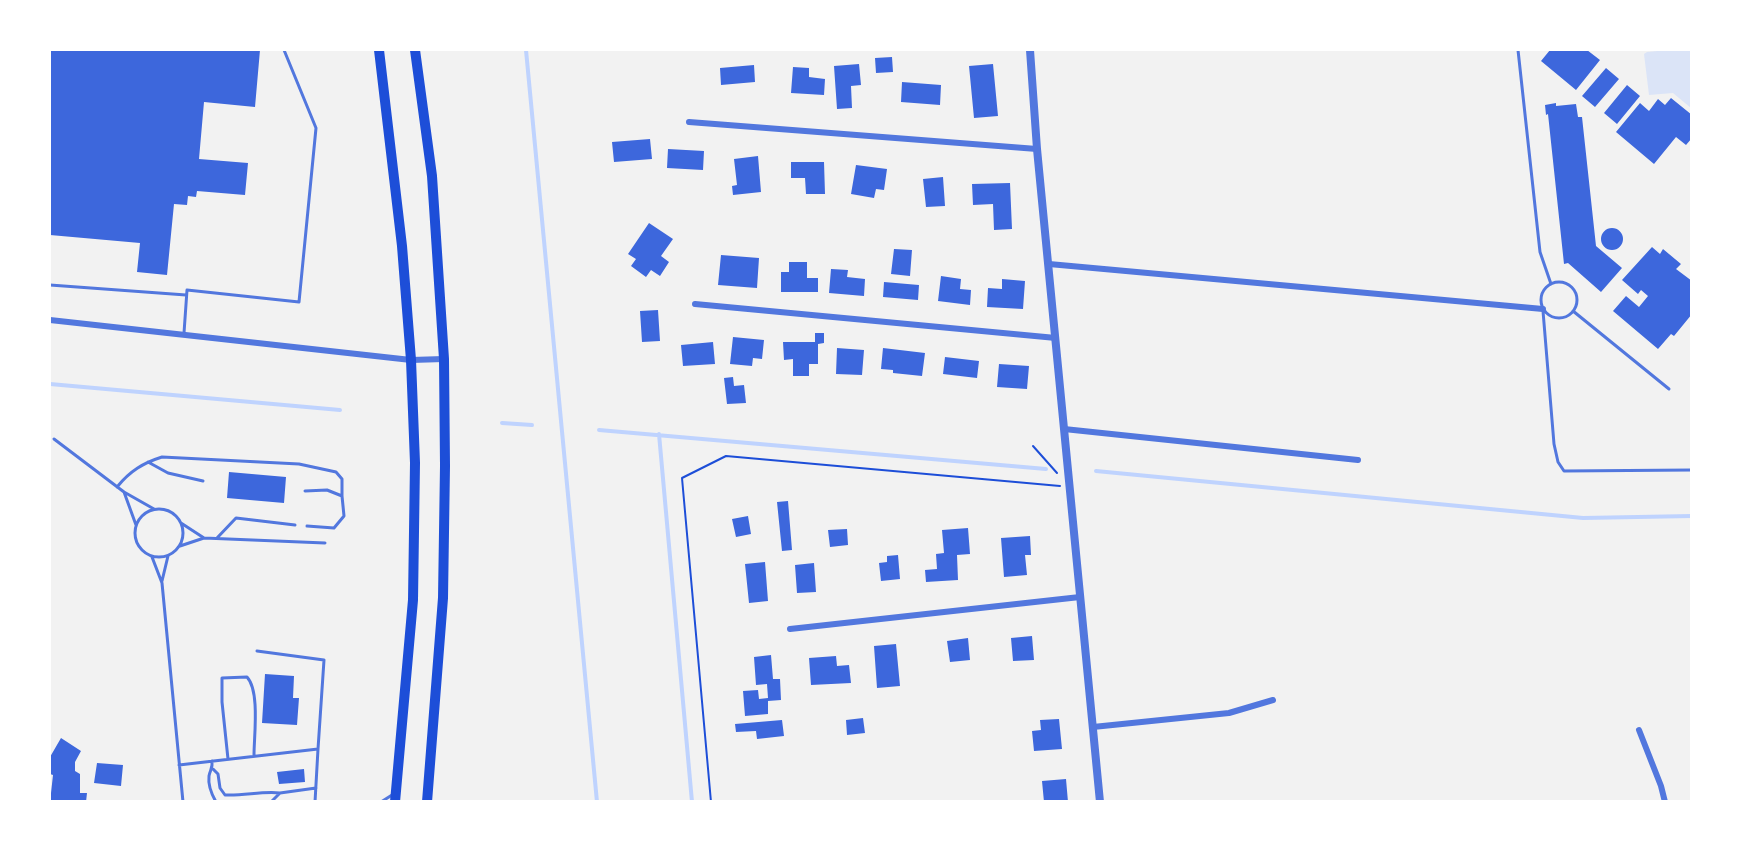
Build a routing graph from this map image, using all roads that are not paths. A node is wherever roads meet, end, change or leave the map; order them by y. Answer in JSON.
{"nodes":[{"id":1,"x":284,"y":50,"type":"edge"},
{"id":2,"x":379,"y":50,"type":"edge"},
{"id":3,"x":415,"y":50,"type":"edge"},
{"id":4,"x":1030,"y":50,"type":"edge"},
{"id":5,"x":1518,"y":50,"type":"edge"},
{"id":6,"x":688,"y":122,"type":"dead end"},
{"id":7,"x":1037,"y":149,"type":"junction"},
{"id":8,"x":1049,"y":264,"type":"junction"},
{"id":9,"x":1551,"y":284,"type":"junction"},
{"id":10,"x":50,"y":285,"type":"edge"},
{"id":11,"x":186,"y":295,"type":"junction"},
{"id":12,"x":695,"y":304,"type":"dead end"},
{"id":13,"x":1543,"y":309,"type":"junction"},
{"id":14,"x":1573,"y":310,"type":"junction"},
{"id":15,"x":50,"y":320,"type":"edge"},
{"id":16,"x":184,"y":335,"type":"junction"},
{"id":17,"x":1056,"y":338,"type":"junction"},
{"id":18,"x":444,"y":359,"type":"junction"},
{"id":19,"x":411,"y":360,"type":"junction"},
{"id":20,"x":1669,"y":389,"type":"dead end"},
{"id":21,"x":1064,"y":429,"type":"junction"},
{"id":22,"x":54,"y":439,"type":"dead end"},
{"id":23,"x":1358,"y":460,"type":"dead end"},
{"id":24,"x":146,"y":462,"type":"junction"},
{"id":25,"x":1692,"y":470,"type":"edge"},
{"id":26,"x":203,"y":481,"type":"dead end"},
{"id":27,"x":117,"y":487,"type":"junction"},
{"id":28,"x":305,"y":490,"type":"dead end"},
{"id":29,"x":124,"y":492,"type":"junction"},
{"id":30,"x":342,"y":496,"type":"junction"},
{"id":31,"x":154,"y":509,"type":"junction"},
{"id":32,"x":181,"y":523,"type":"junction"},
{"id":33,"x":136,"y":525,"type":"junction"},
{"id":34,"x":295,"y":525,"type":"dead end"},
{"id":35,"x":307,"y":526,"type":"dead end"},
{"id":36,"x":204,"y":538,"type":"junction"},
{"id":37,"x":217,"y":538,"type":"junction"},
{"id":38,"x":324,"y":543,"type":"dead end"},
{"id":39,"x":180,"y":546,"type":"junction"},
{"id":40,"x":168,"y":556,"type":"junction"},
{"id":41,"x":152,"y":557,"type":"junction"},
{"id":42,"x":162,"y":583,"type":"junction"},
{"id":43,"x":1080,"y":597,"type":"junction"},
{"id":44,"x":790,"y":629,"type":"dead end"},
{"id":45,"x":257,"y":651,"type":"dead end"},
{"id":46,"x":1273,"y":700,"type":"dead end"},
{"id":47,"x":1093,"y":727,"type":"junction"},
{"id":48,"x":1639,"y":730,"type":"dead end"},
{"id":49,"x":318,"y":749,"type":"junction"},
{"id":50,"x":254,"y":755,"type":"junction"},
{"id":51,"x":228,"y":759,"type":"junction"},
{"id":52,"x":212,"y":761,"type":"junction"},
{"id":53,"x":179,"y":765,"type":"junction"},
{"id":54,"x":213,"y":769,"type":"junction"},
{"id":55,"x":316,"y":788,"type":"junction"},
{"id":56,"x":280,"y":794,"type":"junction"},
{"id":57,"x":395,"y":797,"type":"edge"},
{"id":58,"x":183,"y":801,"type":"edge"},
{"id":59,"x":216,"y":801,"type":"edge"},
{"id":60,"x":271,"y":801,"type":"edge"},
{"id":61,"x":315,"y":801,"type":"edge"},
{"id":62,"x":381,"y":801,"type":"edge"},
{"id":63,"x":427,"y":801,"type":"edge"},
{"id":64,"x":1100,"y":801,"type":"edge"},
{"id":65,"x":1665,"y":801,"type":"edge"}],
"edges":[{"from":1,"to":11,"type":"lane"},
{"from":2,"to":19,"type":"main road"},
{"from":3,"to":18,"type":"main road"},
{"from":4,"to":7,"type":"street"},
{"from":5,"to":9,"type":"lane"},
{"from":6,"to":7,"type":"street"},
{"from":7,"to":8,"type":"street"},
{"from":8,"to":13,"type":"street"},
{"from":8,"to":17,"type":"street"},
{"from":9,"to":13,"type":"lane"},
{"from":9,"to":14,"type":"lane"},
{"from":10,"to":11,"type":"lane"},
{"from":11,"to":16,"type":"lane"},
{"from":12,"to":17,"type":"street"},
{"from":13,"to":14,"type":"lane"},
{"from":13,"to":25,"type":"lane"},
{"from":14,"to":20,"type":"lane"},
{"from":15,"to":16,"type":"street"},
{"from":16,"to":19,"type":"street"},
{"from":17,"to":21,"type":"street"},
{"from":18,"to":19,"type":"street"},
{"from":18,"to":63,"type":"main road"},
{"from":19,"to":57,"type":"main road"},
{"from":21,"to":23,"type":"street"},
{"from":21,"to":43,"type":"street"},
{"from":22,"to":27,"type":"lane"},
{"from":24,"to":26,"type":"lane"},
{"from":24,"to":27,"type":"lane"},
{"from":24,"to":30,"type":"lane"},
{"from":27,"to":29,"type":"lane"},
{"from":28,"to":30,"type":"lane"},
{"from":29,"to":31,"type":"lane"},
{"from":29,"to":33,"type":"lane"},
{"from":30,"to":35,"type":"lane"},
{"from":31,"to":32,"type":"lane"},
{"from":31,"to":33,"type":"lane"},
{"from":32,"to":36,"type":"lane"},
{"from":32,"to":39,"type":"lane"},
{"from":33,"to":41,"type":"lane"},
{"from":34,"to":37,"type":"lane"},
{"from":36,"to":37,"type":"lane"},
{"from":36,"to":39,"type":"lane"},
{"from":37,"to":38,"type":"lane"},
{"from":39,"to":40,"type":"lane"},
{"from":40,"to":41,"type":"lane"},
{"from":40,"to":42,"type":"lane"},
{"from":41,"to":42,"type":"lane"},
{"from":42,"to":53,"type":"lane"},
{"from":43,"to":44,"type":"street"},
{"from":43,"to":47,"type":"street"},
{"from":45,"to":49,"type":"lane"},
{"from":46,"to":47,"type":"street"},
{"from":47,"to":64,"type":"street"},
{"from":48,"to":65,"type":"street"},
{"from":49,"to":50,"type":"lane"},
{"from":49,"to":55,"type":"lane"},
{"from":50,"to":51,"type":"lane"},
{"from":50,"to":51,"type":"lane"},
{"from":51,"to":52,"type":"lane"},
{"from":52,"to":53,"type":"lane"},
{"from":52,"to":54,"type":"lane"},
{"from":53,"to":58,"type":"lane"},
{"from":54,"to":56,"type":"lane"},
{"from":54,"to":59,"type":"lane"},
{"from":55,"to":56,"type":"lane"},
{"from":55,"to":61,"type":"lane"},
{"from":56,"to":60,"type":"lane"},
{"from":57,"to":62,"type":"lane"}]}
